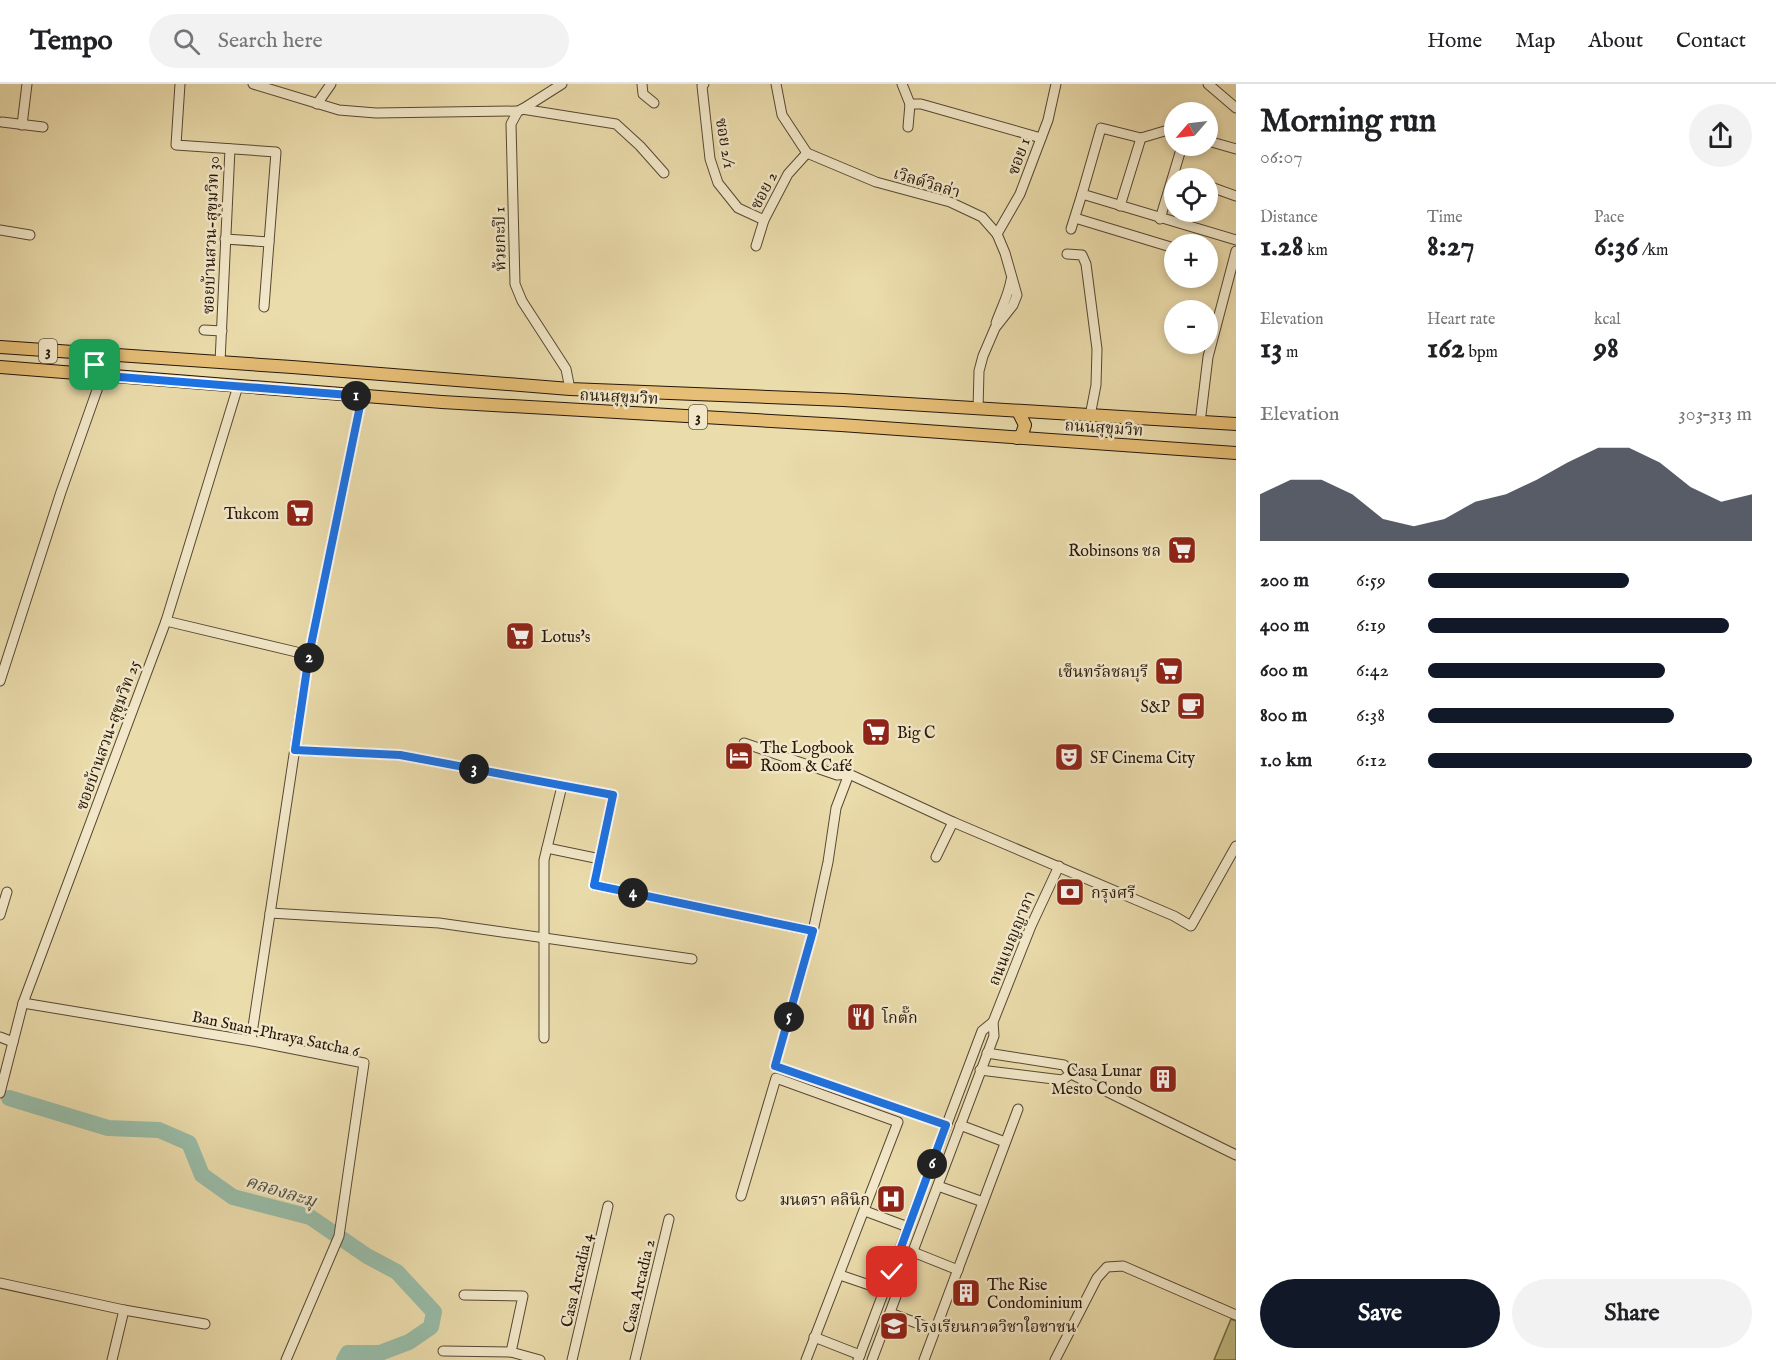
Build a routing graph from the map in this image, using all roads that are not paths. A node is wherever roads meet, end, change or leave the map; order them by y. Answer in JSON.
{"nodes":[{"id":1,"x":27,"y":84,"type":"edge"},
{"id":2,"x":180,"y":84,"type":"edge"},
{"id":3,"x":253,"y":84,"type":"edge"},
{"id":4,"x":331,"y":84,"type":"edge"},
{"id":5,"x":562,"y":84,"type":"edge"},
{"id":6,"x":642,"y":84,"type":"edge"},
{"id":7,"x":704,"y":84,"type":"edge"},
{"id":8,"x":776,"y":84,"type":"edge"},
{"id":9,"x":902,"y":84,"type":"edge"},
{"id":10,"x":1056,"y":84,"type":"edge"},
{"id":11,"x":1208,"y":84,"type":"edge"},
{"id":12,"x":284,"y":89,"type":"edge"},
{"id":13,"x":545,"y":89,"type":"edge"},
{"id":14,"x":317,"y":104,"type":"junction"},
{"id":15,"x":654,"y":104,"type":"dead end"},
{"id":16,"x":910,"y":104,"type":"junction"},
{"id":17,"x":1236,"y":108,"type":"edge"},
{"id":18,"x":520,"y":110,"type":"junction"},
{"id":19,"x":2,"y":122,"type":"dead end"},
{"id":20,"x":22,"y":125,"type":"junction"},
{"id":21,"x":908,"y":127,"type":"dead end"},
{"id":22,"x":43,"y":128,"type":"dead end"},
{"id":23,"x":1164,"y":131,"type":"edge"},
{"id":24,"x":1041,"y":138,"type":"junction"},
{"id":25,"x":1142,"y":138,"type":"junction"},
{"id":26,"x":1218,"y":144,"type":"edge"},
{"id":27,"x":230,"y":149,"type":"junction"},
{"id":28,"x":1236,"y":149,"type":"edge"},
{"id":29,"x":807,"y":153,"type":"junction"},
{"id":30,"x":664,"y":173,"type":"dead end"},
{"id":31,"x":1218,"y":189,"type":"edge"},
{"id":32,"x":1082,"y":194,"type":"junction"},
{"id":33,"x":1236,"y":195,"type":"edge"},
{"id":34,"x":1164,"y":205,"type":"edge"},
{"id":35,"x":1120,"y":206,"type":"junction"},
{"id":36,"x":1075,"y":218,"type":"junction"},
{"id":37,"x":1160,"y":219,"type":"junction"},
{"id":38,"x":764,"y":220,"type":"junction"},
{"id":39,"x":1071,"y":229,"type":"dead end"},
{"id":40,"x":0,"y":230,"type":"edge"},
{"id":41,"x":997,"y":234,"type":"junction"},
{"id":42,"x":30,"y":235,"type":"dead end"},
{"id":43,"x":225,"y":239,"type":"junction"},
{"id":44,"x":1236,"y":240,"type":"edge"},
{"id":45,"x":269,"y":242,"type":"junction"},
{"id":46,"x":1164,"y":245,"type":"edge"},
{"id":47,"x":756,"y":246,"type":"dead end"},
{"id":48,"x":1236,"y":251,"type":"edge"},
{"id":49,"x":1067,"y":254,"type":"dead end"},
{"id":50,"x":264,"y":307,"type":"dead end"},
{"id":51,"x":204,"y":330,"type":"dead end"},
{"id":52,"x":222,"y":331,"type":"junction"},
{"id":53,"x":0,"y":348,"type":"edge"},
{"id":54,"x":96,"y":354,"type":"junction"},
{"id":55,"x":220,"y":362,"type":"junction"},
{"id":56,"x":0,"y":368,"type":"edge"},
{"id":57,"x":98,"y":375,"type":"junction"},
{"id":58,"x":238,"y":386,"type":"junction"},
{"id":59,"x":570,"y":389,"type":"junction"},
{"id":60,"x":362,"y":396,"type":"junction"},
{"id":61,"x":978,"y":409,"type":"junction"},
{"id":62,"x":1018,"y":411,"type":"junction"},
{"id":63,"x":1090,"y":416,"type":"junction"},
{"id":64,"x":1200,"y":423,"type":"junction"},
{"id":65,"x":1236,"y":424,"type":"edge"},
{"id":66,"x":1017,"y":438,"type":"junction"},
{"id":67,"x":1236,"y":453,"type":"edge"},
{"id":68,"x":166,"y":621,"type":"junction"},
{"id":69,"x":309,"y":655,"type":"junction"},
{"id":70,"x":0,"y":681,"type":"edge"},
{"id":71,"x":744,"y":742,"type":"dead end"},
{"id":72,"x":295,"y":750,"type":"junction"},
{"id":73,"x":849,"y":774,"type":"junction"},
{"id":74,"x":562,"y":786,"type":"junction"},
{"id":75,"x":953,"y":822,"type":"junction"},
{"id":76,"x":1236,"y":846,"type":"edge"},
{"id":77,"x":547,"y":848,"type":"junction"},
{"id":78,"x":936,"y":857,"type":"dead end"},
{"id":79,"x":600,"y":859,"type":"junction"},
{"id":80,"x":1059,"y":866,"type":"junction"},
{"id":81,"x":7,"y":892,"type":"dead end"},
{"id":82,"x":270,"y":913,"type":"junction"},
{"id":83,"x":0,"y":915,"type":"edge"},
{"id":84,"x":813,"y":931,"type":"junction"},
{"id":85,"x":544,"y":938,"type":"junction"},
{"id":86,"x":692,"y":959,"type":"dead end"},
{"id":87,"x":23,"y":1003,"type":"junction"},
{"id":88,"x":993,"y":1022,"type":"junction"},
{"id":89,"x":0,"y":1037,"type":"edge"},
{"id":90,"x":544,"y":1038,"type":"dead end"},
{"id":91,"x":251,"y":1040,"type":"junction"},
{"id":92,"x":13,"y":1042,"type":"junction"},
{"id":93,"x":987,"y":1053,"type":"junction"},
{"id":94,"x":980,"y":1070,"type":"junction"},
{"id":95,"x":1071,"y":1074,"type":"junction"},
{"id":96,"x":0,"y":1093,"type":"edge"},
{"id":97,"x":1018,"y":1109,"type":"dead end"},
{"id":98,"x":946,"y":1125,"type":"junction"},
{"id":99,"x":960,"y":1125,"type":"junction"},
{"id":100,"x":1005,"y":1142,"type":"junction"},
{"id":101,"x":939,"y":1144,"type":"junction"},
{"id":102,"x":951,"y":1149,"type":"junction"},
{"id":103,"x":1236,"y":1155,"type":"edge"},
{"id":104,"x":938,"y":1186,"type":"junction"},
{"id":105,"x":741,"y":1196,"type":"dead end"},
{"id":106,"x":983,"y":1202,"type":"junction"},
{"id":107,"x":608,"y":1206,"type":"dead end"},
{"id":108,"x":865,"y":1211,"type":"junction"},
{"id":109,"x":669,"y":1219,"type":"dead end"},
{"id":110,"x":908,"y":1227,"type":"junction"},
{"id":111,"x":913,"y":1252,"type":"junction"},
{"id":112,"x":958,"y":1270,"type":"junction"},
{"id":113,"x":892,"y":1272,"type":"junction"},
{"id":114,"x":840,"y":1275,"type":"junction"},
{"id":115,"x":903,"y":1276,"type":"junction"},
{"id":116,"x":0,"y":1283,"type":"edge"},
{"id":117,"x":884,"y":1290,"type":"junction"},
{"id":118,"x":464,"y":1294,"type":"dead end"},
{"id":119,"x":124,"y":1310,"type":"junction"},
{"id":120,"x":890,"y":1313,"type":"junction"},
{"id":121,"x":1236,"y":1315,"type":"edge"},
{"id":122,"x":205,"y":1324,"type":"dead end"},
{"id":123,"x":935,"y":1330,"type":"junction"},
{"id":124,"x":814,"y":1337,"type":"junction"},
{"id":125,"x":443,"y":1351,"type":"dead end"},
{"id":126,"x":511,"y":1352,"type":"junction"},
{"id":127,"x":478,"y":1356,"type":"edge"},
{"id":128,"x":859,"y":1358,"type":"edge"},
{"id":129,"x":112,"y":1360,"type":"edge"},
{"id":130,"x":286,"y":1360,"type":"edge"},
{"id":131,"x":540,"y":1360,"type":"edge"},
{"id":132,"x":572,"y":1360,"type":"edge"},
{"id":133,"x":635,"y":1360,"type":"edge"},
{"id":134,"x":806,"y":1360,"type":"edge"},
{"id":135,"x":872,"y":1360,"type":"edge"},
{"id":136,"x":924,"y":1360,"type":"edge"},
{"id":137,"x":1055,"y":1360,"type":"edge"}],
"edges":[{"from":1,"to":20,"type":"street"},
{"from":2,"to":27,"type":"street","name":"ซอยบ้านสวน-สุขุมวิท 30"},
{"from":3,"to":12,"type":"street"},
{"from":4,"to":14,"type":"street"},
{"from":5,"to":13,"type":"street"},
{"from":6,"to":15,"type":"street"},
{"from":7,"to":38,"type":"street","name":"ซอย 2/1"},
{"from":8,"to":29,"type":"street"},
{"from":9,"to":16,"type":"street"},
{"from":10,"to":24,"type":"street","name":"ซอย 1"},
{"from":11,"to":17,"type":"street"},
{"from":12,"to":14,"type":"street"},
{"from":13,"to":18,"type":"street"},
{"from":14,"to":18,"type":"street"},
{"from":16,"to":21,"type":"street"},
{"from":16,"to":24,"type":"street"},
{"from":18,"to":30,"type":"street"},
{"from":18,"to":59,"type":"street","name":"ห้วยกะปิ 1"},
{"from":19,"to":20,"type":"street"},
{"from":20,"to":22,"type":"street"},
{"from":23,"to":25,"type":"street"},
{"from":24,"to":41,"type":"street","name":"ซอย 1"},
{"from":25,"to":32,"type":"street"},
{"from":25,"to":35,"type":"street"},
{"from":26,"to":28,"type":"street"},
{"from":27,"to":43,"type":"street","name":"ซอยบ้านสวน-สุขุมวิท 30"},
{"from":27,"to":45,"type":"street"},
{"from":29,"to":38,"type":"street","name":"ซอย 2"},
{"from":29,"to":41,"type":"street","name":"เวิลด์วิลล่า"},
{"from":31,"to":33,"type":"street"},
{"from":32,"to":35,"type":"street"},
{"from":32,"to":36,"type":"street"},
{"from":34,"to":37,"type":"street"},
{"from":35,"to":37,"type":"street"},
{"from":36,"to":39,"type":"street"},
{"from":36,"to":46,"type":"street"},
{"from":37,"to":44,"type":"street"},
{"from":38,"to":47,"type":"street","name":"ซอย 2"},
{"from":40,"to":42,"type":"street"},
{"from":41,"to":61,"type":"street","name":"เวิลด์วิลล่า"},
{"from":43,"to":45,"type":"street"},
{"from":43,"to":52,"type":"street","name":"ซอยบ้านสวน-สุขุมวิท 30"},
{"from":45,"to":50,"type":"street"},
{"from":48,"to":64,"type":"street"},
{"from":49,"to":63,"type":"street"},
{"from":51,"to":52,"type":"street"},
{"from":52,"to":55,"type":"street","name":"ซอยบ้านสวน-สุขุมวิท 30"},
{"from":53,"to":54,"type":"main road","name":"ถนนสุขุมวิท","number":"3"},
{"from":54,"to":55,"type":"main road","name":"ถนนสุขุมวิท","number":"3"},
{"from":54,"to":57,"type":"main road"},
{"from":55,"to":59,"type":"main road","name":"ถนนสุขุมวิท","number":"3"},
{"from":56,"to":57,"type":"main road","name":"ถนนสุขุมวิท","number":"3"},
{"from":57,"to":58,"type":"main road","name":"ถนนสุขุมวิท","number":"3"},
{"from":57,"to":70,"type":"street"},
{"from":58,"to":60,"type":"main road","name":"ถนนสุขุมวิท","number":"3"},
{"from":58,"to":68,"type":"street","name":"ซอยบ้านสวน-สุขุมวิท 25"},
{"from":59,"to":61,"type":"main road","name":"ถนนสุขุมวิท","number":"3"},
{"from":60,"to":66,"type":"main road","name":"ถนนสุขุมวิท","number":"3"},
{"from":60,"to":69,"type":"street"},
{"from":61,"to":62,"type":"main road","name":"ถนนสุขุมวิท","number":"3"},
{"from":62,"to":63,"type":"main road","name":"ถนนสุขุมวิท","number":"3"},
{"from":62,"to":66,"type":"main road"},
{"from":63,"to":64,"type":"main road","name":"ถนนสุขุมวิท","number":"3"},
{"from":64,"to":65,"type":"main road","name":"ถนนสุขุมวิท","number":"3"},
{"from":66,"to":67,"type":"main road","name":"ถนนสุขุมวิท","number":"3"},
{"from":68,"to":69,"type":"street"},
{"from":68,"to":87,"type":"street","name":"ซอยบ้านสวน-สุขุมวิท 25"},
{"from":69,"to":72,"type":"street"},
{"from":71,"to":73,"type":"street"},
{"from":72,"to":74,"type":"street"},
{"from":72,"to":82,"type":"street"},
{"from":73,"to":75,"type":"street"},
{"from":73,"to":84,"type":"street"},
{"from":74,"to":77,"type":"street"},
{"from":74,"to":79,"type":"street"},
{"from":75,"to":78,"type":"street"},
{"from":75,"to":80,"type":"street"},
{"from":76,"to":80,"type":"street"},
{"from":77,"to":79,"type":"street"},
{"from":77,"to":85,"type":"street"},
{"from":79,"to":84,"type":"street"},
{"from":80,"to":88,"type":"street","name":"ถนนเบญญาภา"},
{"from":81,"to":83,"type":"street"},
{"from":82,"to":85,"type":"street"},
{"from":82,"to":91,"type":"street"},
{"from":84,"to":98,"type":"street"},
{"from":85,"to":86,"type":"street"},
{"from":85,"to":90,"type":"street"},
{"from":87,"to":91,"type":"street","name":"Ban Suan-Phraya Satcha 6"},
{"from":87,"to":92,"type":"street","name":"ซอยบ้านสวน-สุขุมวิท 25"},
{"from":88,"to":93,"type":"street","name":"ถนนเบญญาภา"},
{"from":88,"to":98,"type":"street","name":"ถนนเบญญาภา"},
{"from":89,"to":92,"type":"street"},
{"from":91,"to":130,"type":"street","name":"Ban Suan-Phraya Satcha 6"},
{"from":92,"to":96,"type":"street","name":"ซอยบ้านสวน-สุขุมวิท 25"},
{"from":93,"to":94,"type":"street","name":"ถนนเบญญาภา"},
{"from":93,"to":95,"type":"street"},
{"from":94,"to":95,"type":"street"},
{"from":94,"to":99,"type":"street","name":"ถนนเบญญาภา"},
{"from":95,"to":103,"type":"street"},
{"from":97,"to":100,"type":"street"},
{"from":98,"to":101,"type":"street","name":"ถนนเบญญาภา"},
{"from":99,"to":100,"type":"street"},
{"from":99,"to":102,"type":"street","name":"ถนนเบญญาภา"},
{"from":100,"to":106,"type":"street"},
{"from":101,"to":102,"type":"street"},
{"from":101,"to":110,"type":"street","name":"ถนนเบญญาภา"},
{"from":102,"to":104,"type":"street","name":"ถนนเบญญาภา"},
{"from":104,"to":106,"type":"street"},
{"from":104,"to":111,"type":"street","name":"ถนนเบญญาภา"},
{"from":105,"to":108,"type":"street"},
{"from":106,"to":112,"type":"street"},
{"from":107,"to":132,"type":"street","name":"Casa Arcadia 4"},
{"from":108,"to":110,"type":"street"},
{"from":108,"to":114,"type":"street"},
{"from":109,"to":133,"type":"street","name":"Casa Arcadia 2"},
{"from":110,"to":113,"type":"street","name":"ถนนเบญญาภา"},
{"from":111,"to":112,"type":"street"},
{"from":111,"to":115,"type":"street","name":"ถนนเบญญาภา"},
{"from":112,"to":123,"type":"street"},
{"from":113,"to":115,"type":"street"},
{"from":113,"to":117,"type":"street","name":"ถนนเบญญาภา"},
{"from":114,"to":117,"type":"street"},
{"from":114,"to":124,"type":"street"},
{"from":115,"to":120,"type":"street","name":"ถนนเบญญาภา"},
{"from":116,"to":119,"type":"street"},
{"from":117,"to":128,"type":"street","name":"ถนนเบญญาภา"},
{"from":118,"to":126,"type":"street"},
{"from":119,"to":122,"type":"street"},
{"from":119,"to":129,"type":"street"},
{"from":120,"to":123,"type":"street"},
{"from":120,"to":135,"type":"street","name":"ถนนเบญญาภา"},
{"from":121,"to":137,"type":"street"},
{"from":123,"to":136,"type":"street"},
{"from":124,"to":128,"type":"street"},
{"from":124,"to":134,"type":"street"},
{"from":125,"to":127,"type":"street"},
{"from":126,"to":127,"type":"street"},
{"from":126,"to":131,"type":"street"}]}
